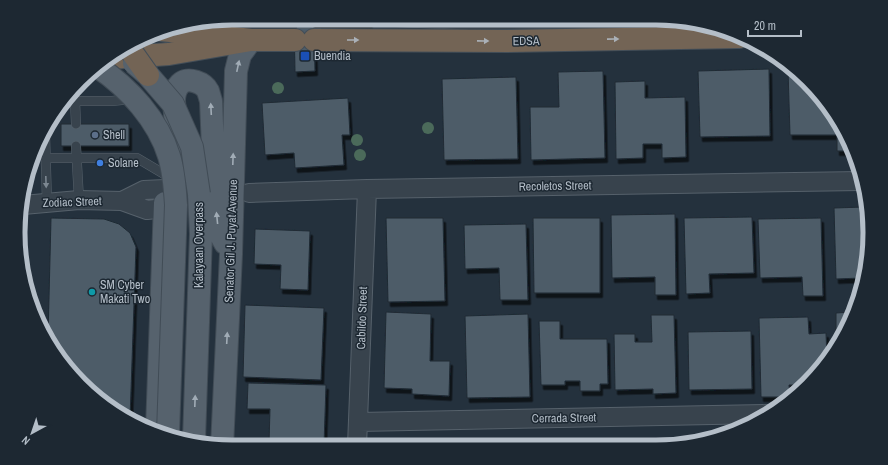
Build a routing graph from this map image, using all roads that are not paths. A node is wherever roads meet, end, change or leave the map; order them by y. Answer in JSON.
{"nodes":[{"id":1,"x":247,"y":25,"type":"edge"},
{"id":2,"x":179,"y":32,"type":"edge"},
{"id":3,"x":301,"y":35,"type":"junction"},
{"id":4,"x":725,"y":37,"type":"edge"},
{"id":5,"x":251,"y":40,"type":"junction"},
{"id":6,"x":149,"y":43,"type":"edge"},
{"id":7,"x":131,"y":52,"type":"edge"},
{"id":8,"x":124,"y":56,"type":"edge"},
{"id":9,"x":122,"y":57,"type":"edge"},
{"id":10,"x":102,"y":71,"type":"edge"},
{"id":11,"x":102,"y":71,"type":"edge"},
{"id":12,"x":148,"y":75,"type":"junction"},
{"id":13,"x":131,"y":99,"type":"junction"},
{"id":14,"x":75,"y":101,"type":"joint"},
{"id":15,"x":76,"y":124,"type":"dead end"},
{"id":16,"x":45,"y":143,"type":"edge"},
{"id":17,"x":76,"y":146,"type":"dead end"},
{"id":18,"x":46,"y":158,"type":"junction"},
{"id":19,"x":77,"y":158,"type":"junction"},
{"id":20,"x":856,"y":181,"type":"edge"},
{"id":21,"x":165,"y":190,"type":"junction"},
{"id":22,"x":367,"y":190,"type":"junction"},
{"id":23,"x":249,"y":193,"type":"dead end"},
{"id":24,"x":79,"y":200,"type":"junction"},
{"id":25,"x":47,"y":202,"type":"junction"},
{"id":26,"x":27,"y":204,"type":"edge"},
{"id":27,"x":163,"y":251,"type":"junction"},
{"id":28,"x":231,"y":254,"type":"junction"},
{"id":29,"x":755,"y":414,"type":"edge"},
{"id":30,"x":359,"y":422,"type":"junction"},
{"id":31,"x":157,"y":426,"type":"edge"},
{"id":32,"x":168,"y":430,"type":"edge"},
{"id":33,"x":194,"y":436,"type":"edge"},
{"id":34,"x":222,"y":440,"type":"edge"},
{"id":35,"x":358,"y":440,"type":"edge"}],
"edges":[{"from":1,"to":3,"type":"lane"},
{"from":2,"to":5,"type":"highway","name":"EDSA"},
{"from":3,"to":4,"type":"highway","name":"EDSA","one_way":true},
{"from":3,"to":5,"type":"highway","name":"EDSA"},
{"from":5,"to":6,"type":"highway"},
{"from":5,"to":9,"type":"highway"},
{"from":28,"to":5,"type":"main road","name":"Senator Gil J. Puyat Avenue","one_way":true},
{"from":7,"to":12,"type":"highway","bridge":true},
{"from":8,"to":12,"type":"main road","name":"Kalayaan Overpass","bridge":true},
{"from":10,"to":13,"type":"main road"},
{"from":11,"to":32,"type":"main road","name":"Kalayaan Overpass","bridge":true},
{"from":33,"to":12,"type":"main road","name":"Kalayaan Overpass","one_way":true,"bridge":true},
{"from":13,"to":14,"type":"lane"},
{"from":13,"to":21,"type":"main road"},
{"from":14,"to":15,"type":"lane"},
{"from":16,"to":18,"type":"lane"},
{"from":17,"to":19,"type":"lane"},
{"from":18,"to":19,"type":"lane"},
{"from":18,"to":25,"type":"lane","one_way":true},
{"from":19,"to":21,"type":"lane"},
{"from":19,"to":24,"type":"lane"},
{"from":20,"to":22,"type":"street","name":"Recoletos Street"},
{"from":21,"to":24,"type":"street","name":"Zodiac Street"},
{"from":21,"to":27,"type":"main road"},
{"from":22,"to":23,"type":"street","name":"Recoletos Street"},
{"from":22,"to":30,"type":"street","name":"Cabildo Street"},
{"from":24,"to":25,"type":"street","name":"Zodiac Street"},
{"from":25,"to":26,"type":"street","name":"Zodiac Street"},
{"from":28,"to":27,"type":"main road","one_way":true},
{"from":27,"to":31,"type":"main road"},
{"from":34,"to":28,"type":"main road","name":"Senator Gil J. Puyat Avenue","one_way":true},
{"from":29,"to":30,"type":"street","name":"Cerrada Street"},
{"from":30,"to":35,"type":"street","name":"Cabildo Street"}]}
